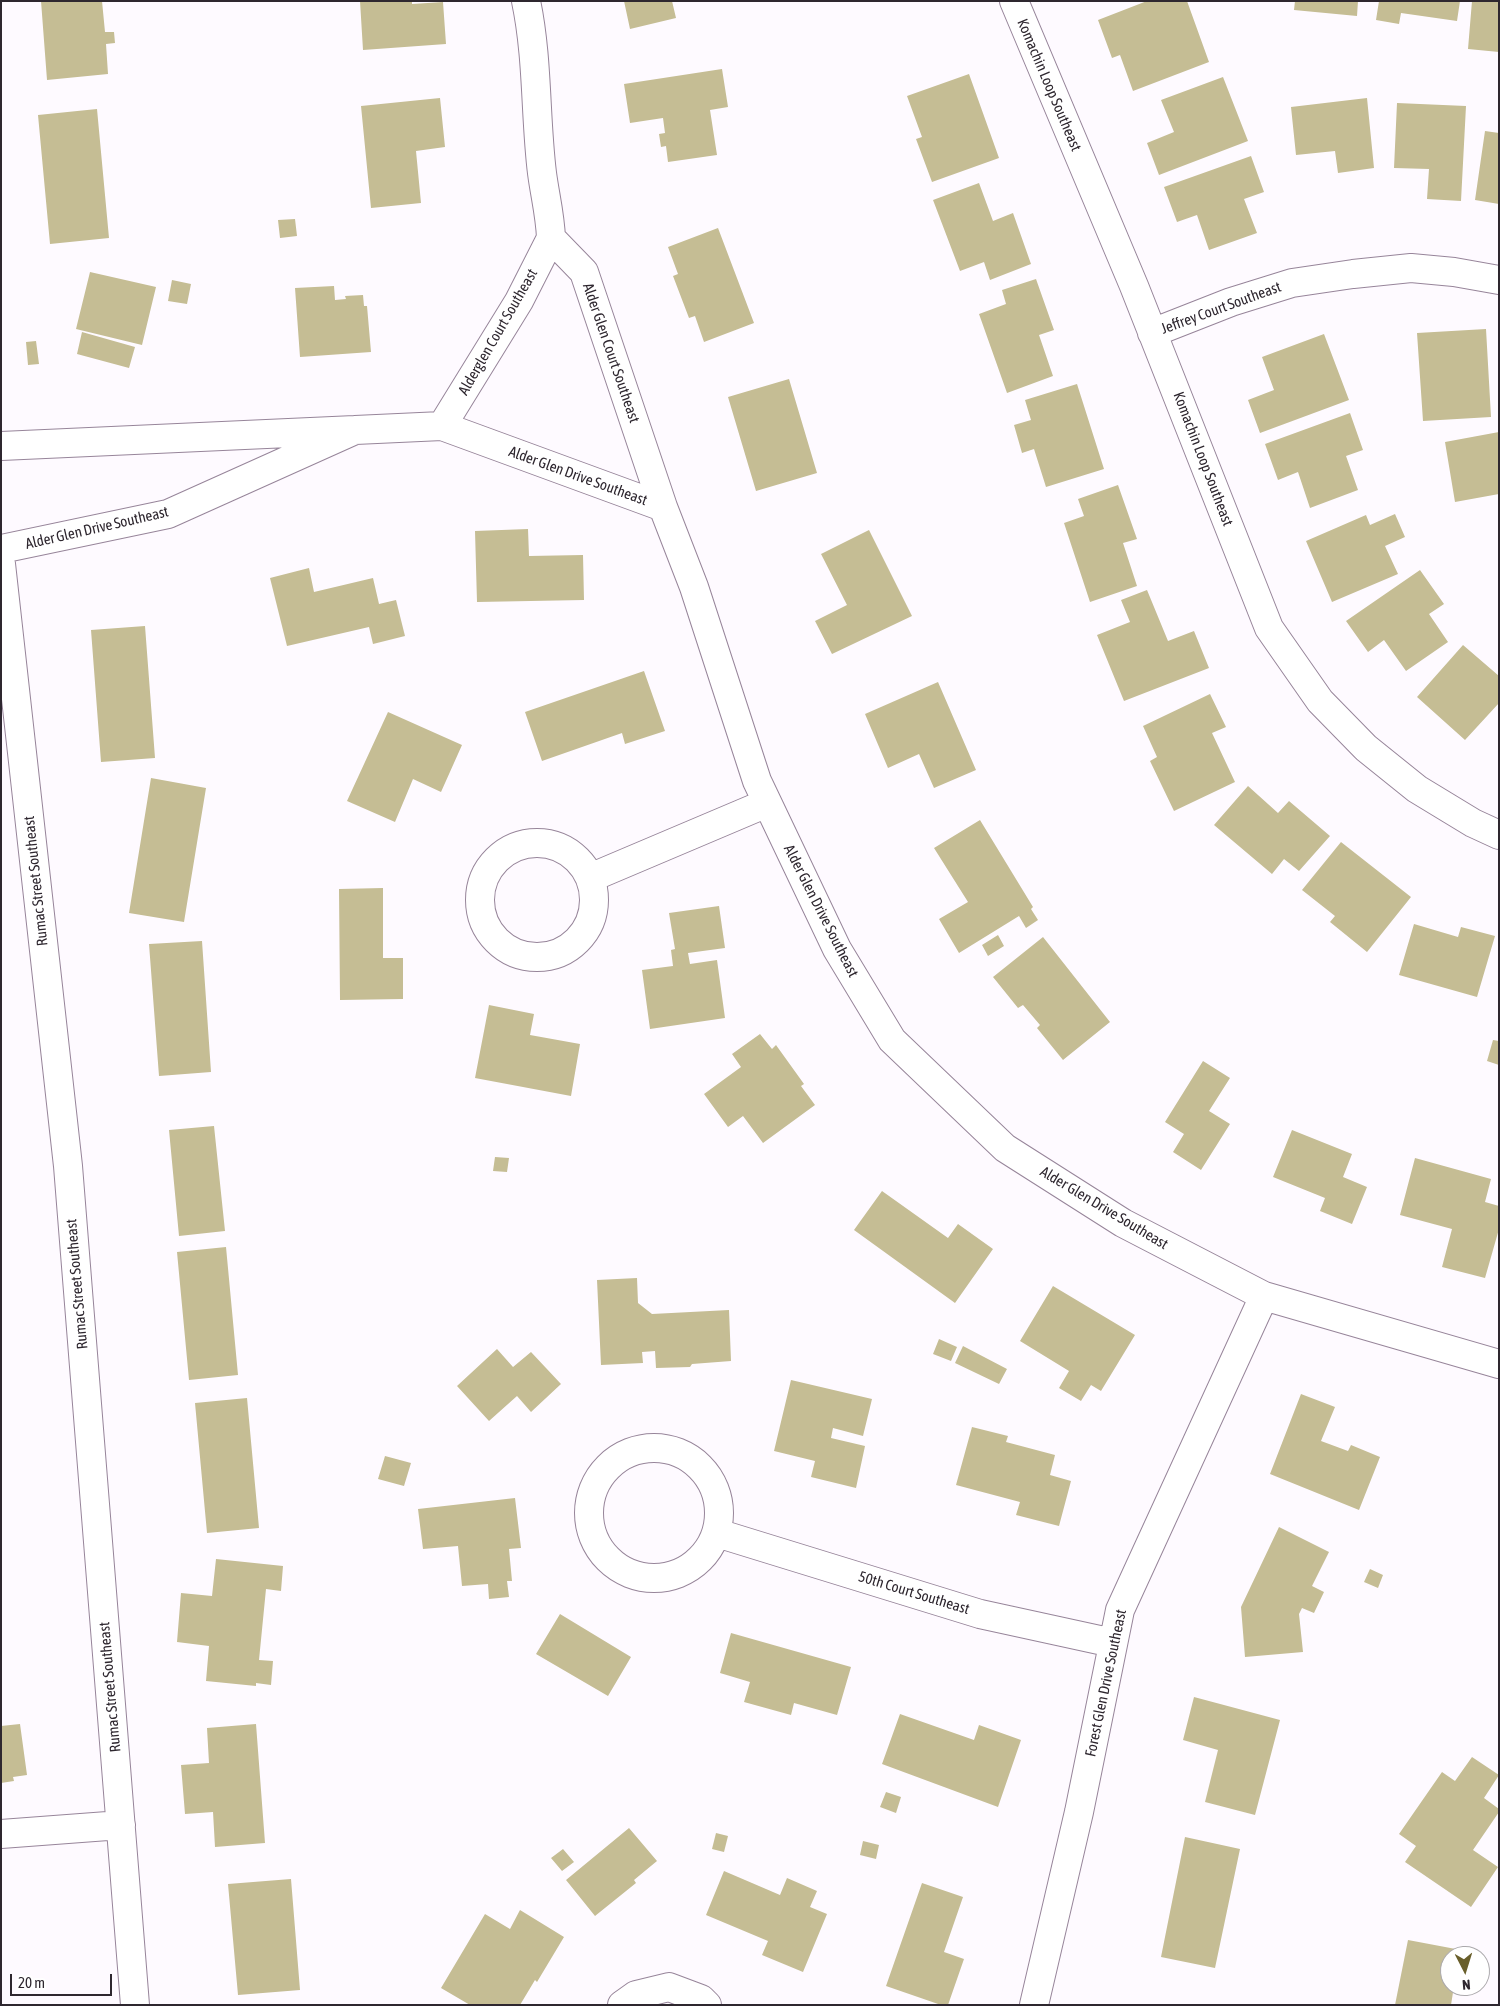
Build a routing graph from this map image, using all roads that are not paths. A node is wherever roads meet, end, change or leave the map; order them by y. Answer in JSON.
{"nodes":[{"id":1,"x":526,"y":1,"type":"edge"},
{"id":2,"x":1014,"y":1,"type":"edge"},
{"id":3,"x":551,"y":238,"type":"junction"},
{"id":4,"x":1499,"y":280,"type":"edge"},
{"id":5,"x":1152,"y":333,"type":"junction"},
{"id":6,"x":442,"y":426,"type":"junction"},
{"id":7,"x":355,"y":430,"type":"junction"},
{"id":8,"x":1,"y":446,"type":"edge"},
{"id":9,"x":663,"y":507,"type":"junction"},
{"id":10,"x":1,"y":549,"type":"edge"},
{"id":11,"x":1,"y":564,"type":"edge"},
{"id":12,"x":6,"y":657,"type":"edge"},
{"id":13,"x":767,"y":803,"type":"junction"},
{"id":14,"x":1499,"y":835,"type":"edge"},
{"id":15,"x":590,"y":878,"type":"junction"},
{"id":16,"x":1264,"y":1296,"type":"junction"},
{"id":17,"x":1499,"y":1364,"type":"edge"},
{"id":18,"x":718,"y":1533,"type":"junction"},
{"id":19,"x":1114,"y":1643,"type":"junction"},
{"id":20,"x":121,"y":1825,"type":"junction"},
{"id":21,"x":1,"y":1834,"type":"edge"},
{"id":22,"x":135,"y":2005,"type":"edge"},
{"id":23,"x":622,"y":2005,"type":"edge"},
{"id":24,"x":706,"y":2005,"type":"edge"},
{"id":25,"x":1034,"y":2005,"type":"edge"}],
"edges":[{"from":1,"to":3,"type":"street"},
{"from":2,"to":5,"type":"street","name":"Komachin Loop Southeast"},
{"from":3,"to":6,"type":"street","name":"Alderglen Court Southeast"},
{"from":3,"to":9,"type":"street","name":"Alder Glen Court Southeast"},
{"from":4,"to":5,"type":"street","name":"Jeffrey Court Southeast"},
{"from":5,"to":14,"type":"street","name":"Komachin Loop Southeast"},
{"from":6,"to":7,"type":"street","name":"Alder Glen Drive Southeast"},
{"from":6,"to":9,"type":"street","name":"Alder Glen Drive Southeast"},
{"from":7,"to":8,"type":"street","name":"Alder Glen Drive Southeast"},
{"from":7,"to":10,"type":"street","name":"Alder Glen Drive Southeast"},
{"from":9,"to":13,"type":"street","name":"Alder Glen Drive Southeast"},
{"from":11,"to":12,"type":"street","name":"Rumac Street Southeast"},
{"from":12,"to":20,"type":"street","name":"Rumac Street Southeast"},
{"from":13,"to":15,"type":"street"},
{"from":13,"to":16,"type":"street","name":"Alder Glen Drive Southeast"},
{"from":15,"to":15,"type":"street"},
{"from":16,"to":17,"type":"street","name":"Alder Glen Drive Southeast"},
{"from":16,"to":19,"type":"street","name":"Forest Glen Drive Southeast"},
{"from":18,"to":18,"type":"street"},
{"from":18,"to":19,"type":"street","name":"50th Court Southeast"},
{"from":19,"to":25,"type":"street","name":"Forest Glen Drive Southeast"},
{"from":20,"to":21,"type":"street"},
{"from":20,"to":22,"type":"street","name":"Rumac Street Southeast"},
{"from":23,"to":24,"type":"street"}]}
